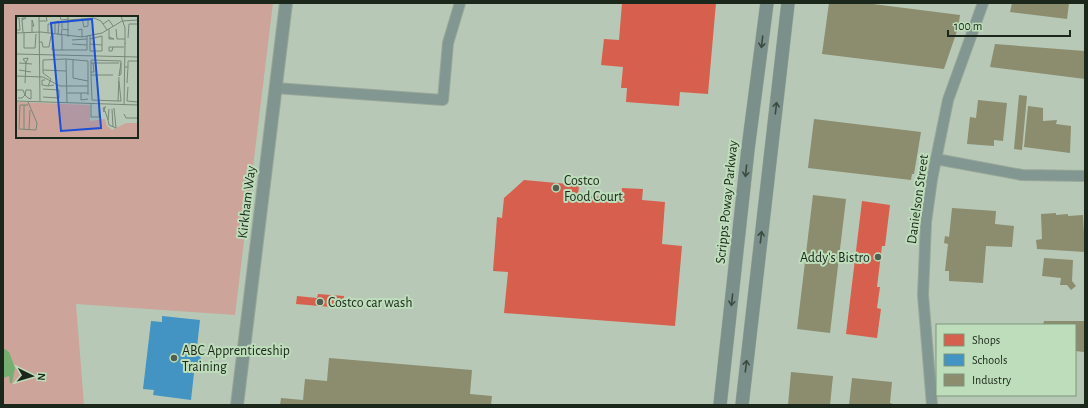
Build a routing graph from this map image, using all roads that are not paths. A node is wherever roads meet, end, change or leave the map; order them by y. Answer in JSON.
{"nodes":[{"id":1,"x":286,"y":3,"type":"edge"},
{"id":2,"x":460,"y":3,"type":"edge"},
{"id":3,"x":767,"y":3,"type":"edge"},
{"id":4,"x":788,"y":3,"type":"edge"},
{"id":5,"x":983,"y":3,"type":"edge"},
{"id":6,"x":275,"y":88,"type":"junction"},
{"id":7,"x":936,"y":159,"type":"junction"},
{"id":8,"x":1085,"y":176,"type":"edge"},
{"id":9,"x":237,"y":405,"type":"edge"},
{"id":10,"x":720,"y":405,"type":"edge"},
{"id":11,"x":742,"y":405,"type":"edge"},
{"id":12,"x":932,"y":405,"type":"edge"}],
"edges":[{"from":1,"to":6,"type":"main road","name":"Kirkham Way"},
{"from":2,"to":6,"type":"street"},
{"from":3,"to":10,"type":"main road","name":"Scripps Poway Parkway","one_way":true},
{"from":11,"to":4,"type":"main road","one_way":true},
{"from":5,"to":7,"type":"street","name":"Danielson Street"},
{"from":6,"to":9,"type":"main road","name":"Kirkham Way"},
{"from":7,"to":8,"type":"street"},
{"from":7,"to":12,"type":"street","name":"Danielson Street"}]}
